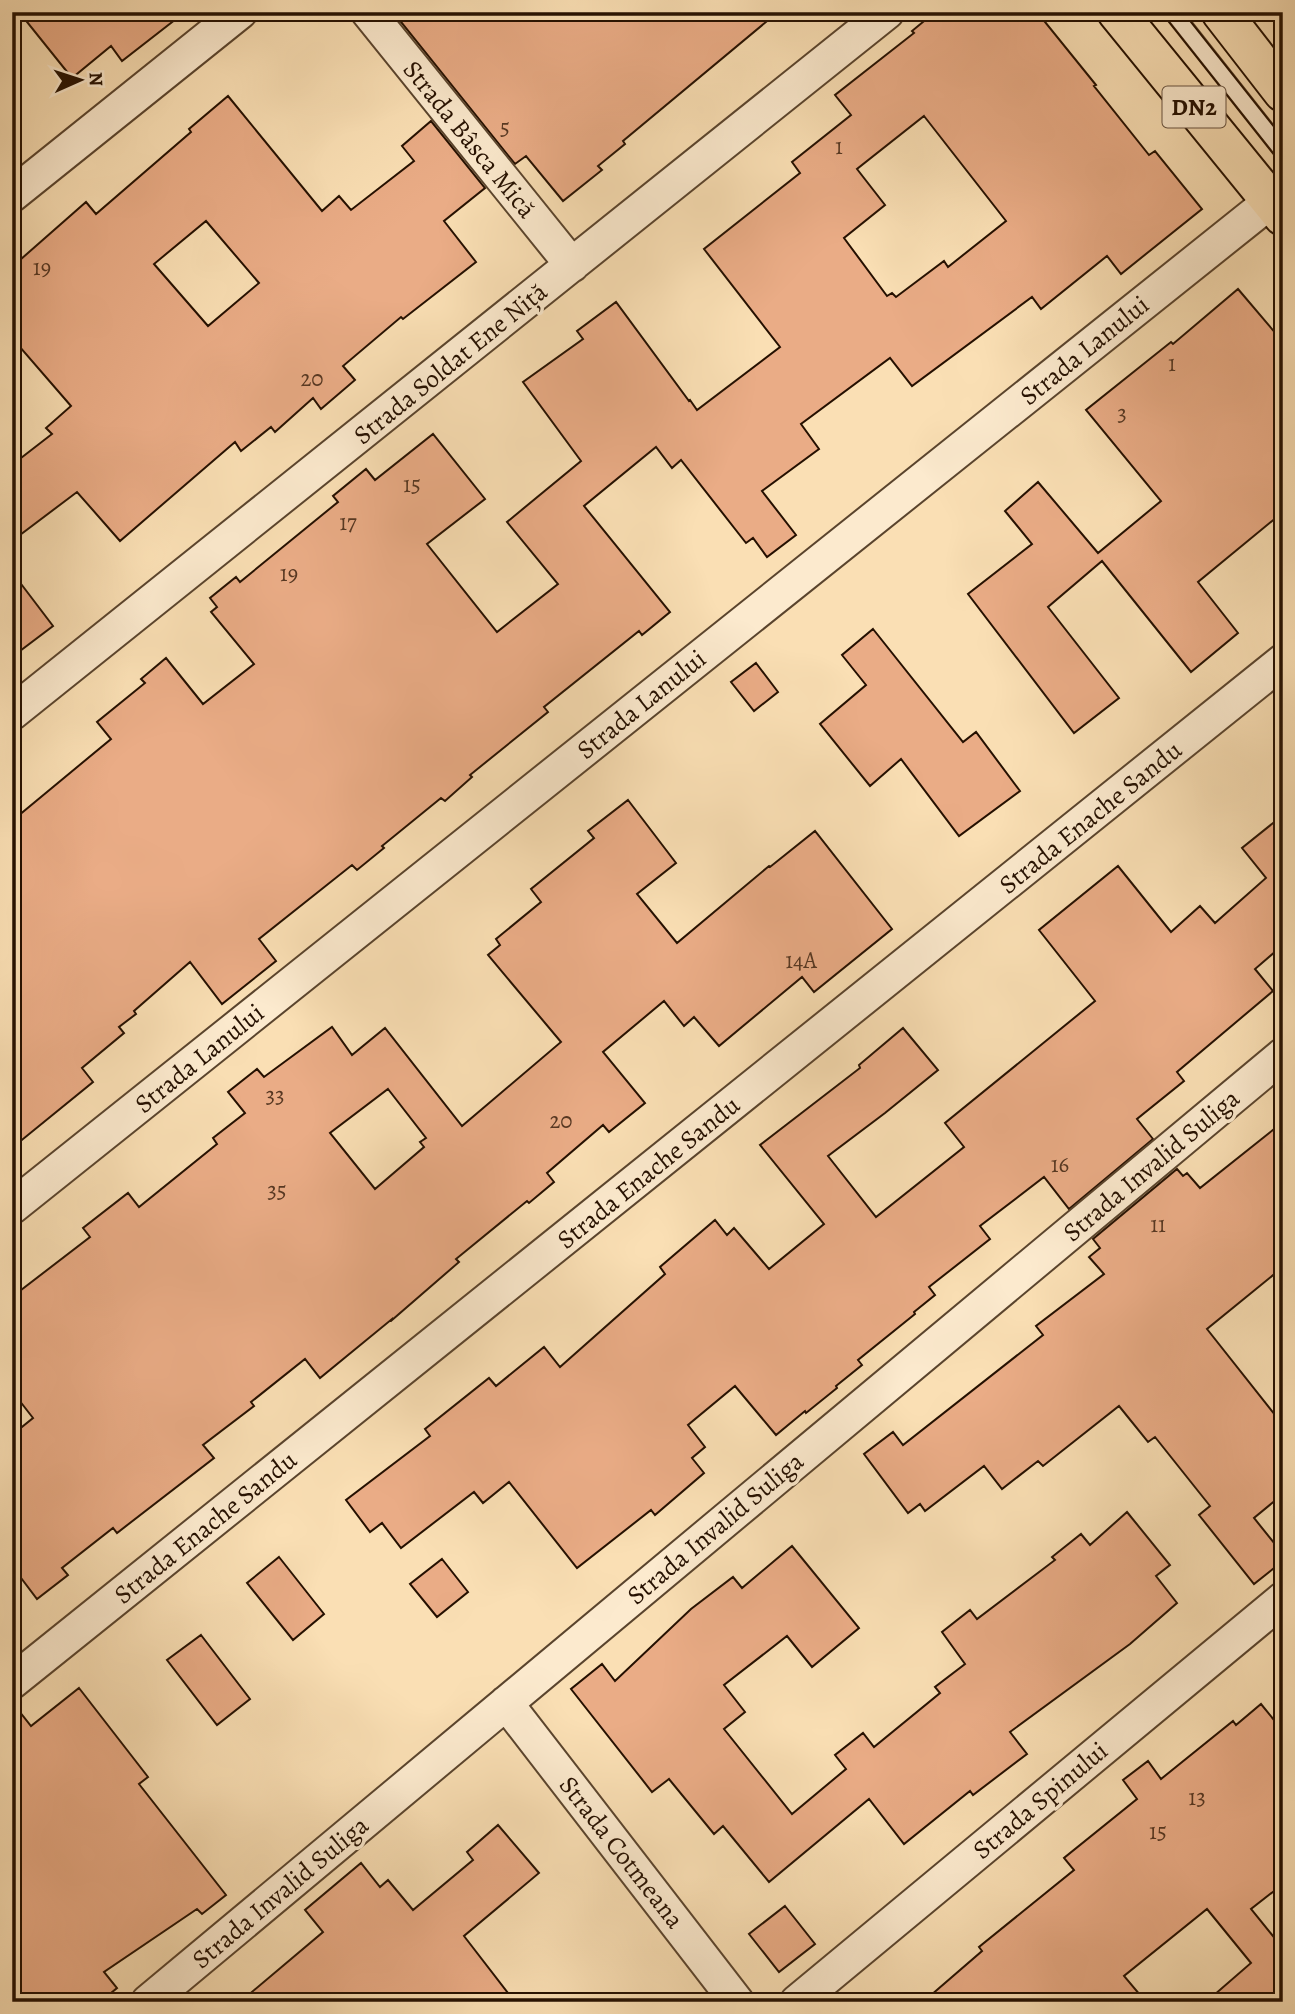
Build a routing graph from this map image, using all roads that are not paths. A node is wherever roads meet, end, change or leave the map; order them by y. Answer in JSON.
{"nodes":[{"id":1,"x":240,"y":12,"type":"edge"},
{"id":2,"x":368,"y":12,"type":"edge"},
{"id":3,"x":887,"y":12,"type":"edge"},
{"id":4,"x":1117,"y":12,"type":"edge"},
{"id":5,"x":1173,"y":12,"type":"edge"},
{"id":6,"x":1221,"y":12,"type":"edge"},
{"id":7,"x":1283,"y":92,"type":"edge"},
{"id":8,"x":1283,"y":150,"type":"edge"},
{"id":9,"x":12,"y":195,"type":"edge"},
{"id":10,"x":1277,"y":209,"type":"edge"},
{"id":11,"x":572,"y":265,"type":"junction"},
{"id":12,"x":1283,"y":661,"type":"edge"},
{"id":13,"x":12,"y":713,"type":"edge"},
{"id":14,"x":1283,"y":1055,"type":"edge"},
{"id":15,"x":12,"y":1207,"type":"edge"},
{"id":16,"x":1283,"y":1599,"type":"edge"},
{"id":17,"x":12,"y":1682,"type":"edge"},
{"id":18,"x":506,"y":1703,"type":"junction"},
{"id":19,"x":148,"y":2002,"type":"edge"},
{"id":20,"x":737,"y":2002,"type":"edge"},
{"id":21,"x":797,"y":2002,"type":"edge"}],
"edges":[{"from":1,"to":9,"type":"street"},
{"from":2,"to":11,"type":"street","name":"Strada Bâsca Mică"},
{"from":3,"to":11,"type":"street","name":"Strada Soldat Ene Niță"},
{"from":4,"to":10,"type":"main road","number":"DN2"},
{"from":5,"to":8,"type":"lane"},
{"from":6,"to":7,"type":"main road"},
{"from":10,"to":15,"type":"street","name":"Strada Lanului"},
{"from":11,"to":13,"type":"street","name":"Strada Soldat Ene Niță"},
{"from":12,"to":17,"type":"street","name":"Strada Enache Sandu"},
{"from":14,"to":18,"type":"street","name":"Strada Invalid Suliga"},
{"from":16,"to":21,"type":"street","name":"Strada Spinului"},
{"from":18,"to":19,"type":"street","name":"Strada Invalid Suliga"},
{"from":18,"to":20,"type":"street","name":"Strada Cotmeana"}]}
